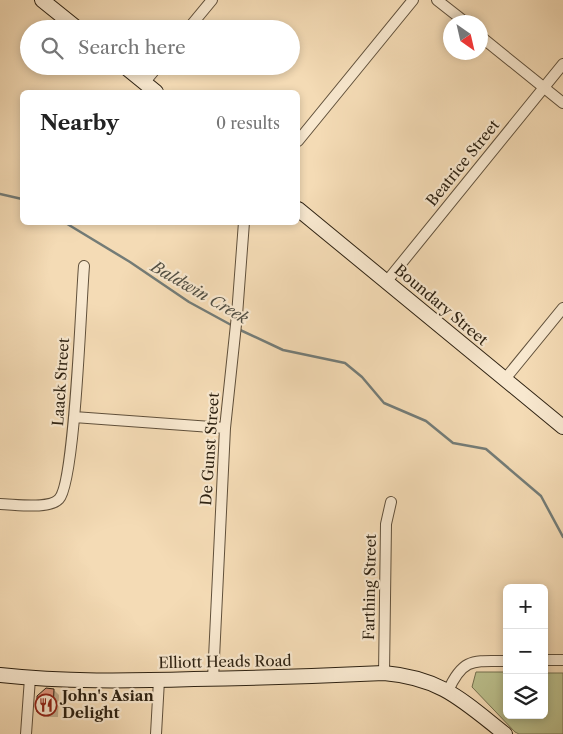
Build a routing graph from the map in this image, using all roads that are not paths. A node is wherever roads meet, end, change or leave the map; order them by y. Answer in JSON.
{"nodes":[{"id":1,"x":42,"y":0,"type":"edge"},
{"id":2,"x":212,"y":0,"type":"edge"},
{"id":3,"x":413,"y":0,"type":"edge"},
{"id":4,"x":437,"y":0,"type":"edge"},
{"id":5,"x":456,"y":15,"type":"edge"},
{"id":6,"x":67,"y":20,"type":"edge"},
{"id":7,"x":195,"y":20,"type":"edge"},
{"id":8,"x":488,"y":42,"type":"edge"},
{"id":9,"x":563,"y":64,"type":"edge"},
{"id":10,"x":135,"y":75,"type":"edge"},
{"id":11,"x":151,"y":75,"type":"edge"},
{"id":12,"x":144,"y":83,"type":"junction"},
{"id":13,"x":544,"y":87,"type":"junction"},
{"id":14,"x":153,"y":90,"type":"edge"},
{"id":15,"x":563,"y":103,"type":"edge"},
{"id":16,"x":300,"y":138,"type":"edge"},
{"id":17,"x":300,"y":211,"type":"edge"},
{"id":18,"x":244,"y":225,"type":"edge"},
{"id":19,"x":84,"y":266,"type":"dead end"},
{"id":20,"x":387,"y":281,"type":"junction"},
{"id":21,"x":563,"y":308,"type":"edge"},
{"id":22,"x":504,"y":379,"type":"junction"},
{"id":23,"x":74,"y":417,"type":"junction"},
{"id":24,"x":563,"y":427,"type":"edge"},
{"id":25,"x":225,"y":428,"type":"junction"},
{"id":26,"x":391,"y":502,"type":"dead end"},
{"id":27,"x":0,"y":504,"type":"edge"},
{"id":28,"x":548,"y":660,"type":"edge"},
{"id":29,"x":563,"y":660,"type":"edge"},
{"id":30,"x":503,"y":661,"type":"edge"},
{"id":31,"x":384,"y":673,"type":"junction"},
{"id":32,"x":0,"y":675,"type":"edge"},
{"id":33,"x":30,"y":678,"type":"junction"},
{"id":34,"x":213,"y":679,"type":"junction"},
{"id":35,"x":159,"y":680,"type":"junction"},
{"id":36,"x":448,"y":691,"type":"junction"},
{"id":37,"x":481,"y":715,"type":"junction"},
{"id":38,"x":26,"y":734,"type":"edge"},
{"id":39,"x":156,"y":734,"type":"edge"},
{"id":40,"x":496,"y":734,"type":"edge"},
{"id":41,"x":504,"y":734,"type":"edge"}],
"edges":[{"from":1,"to":6,"type":"street"},
{"from":2,"to":7,"type":"street"},
{"from":3,"to":16,"type":"street"},
{"from":4,"to":5,"type":"street"},
{"from":8,"to":13,"type":"street"},
{"from":9,"to":13,"type":"street","name":"Beatrice Street"},
{"from":10,"to":12,"type":"street"},
{"from":11,"to":12,"type":"street"},
{"from":12,"to":14,"type":"street"},
{"from":13,"to":15,"type":"street"},
{"from":13,"to":20,"type":"street","name":"Beatrice Street"},
{"from":17,"to":20,"type":"street","name":"Boundary Street"},
{"from":18,"to":25,"type":"street","name":"De Gunst Street"},
{"from":19,"to":23,"type":"street","name":"Laack Street"},
{"from":20,"to":22,"type":"street","name":"Boundary Street"},
{"from":21,"to":22,"type":"street"},
{"from":22,"to":24,"type":"street","name":"Boundary Street"},
{"from":23,"to":25,"type":"street"},
{"from":23,"to":27,"type":"street","name":"Laack Street"},
{"from":25,"to":34,"type":"street","name":"De Gunst Street"},
{"from":26,"to":31,"type":"street","name":"Farthing Street"},
{"from":28,"to":29,"type":"street"},
{"from":30,"to":36,"type":"street"},
{"from":31,"to":34,"type":"street","name":"Elliott Heads Road"},
{"from":31,"to":36,"type":"street","name":"Elliott Heads Road"},
{"from":32,"to":33,"type":"street","name":"Elliott Heads Road"},
{"from":33,"to":35,"type":"street","name":"Elliott Heads Road"},
{"from":33,"to":38,"type":"street"},
{"from":34,"to":35,"type":"street","name":"Elliott Heads Road"},
{"from":35,"to":39,"type":"street"},
{"from":36,"to":37,"type":"street","name":"Elliott Heads Road"},
{"from":37,"to":40,"type":"street","name":"Elliott Heads Road"},
{"from":37,"to":41,"type":"street","name":"Elliott Heads Road"}]}
